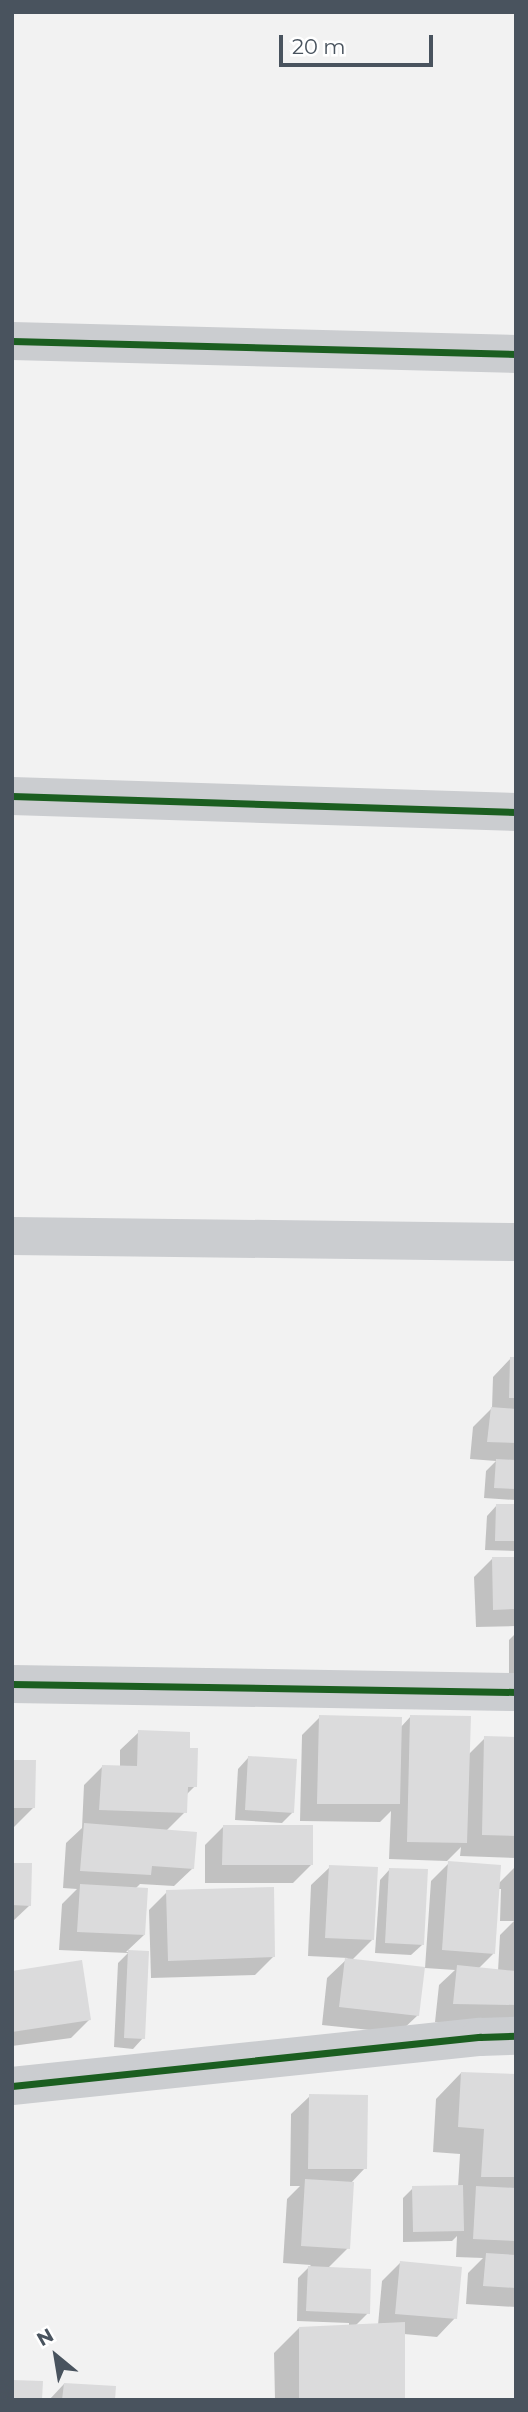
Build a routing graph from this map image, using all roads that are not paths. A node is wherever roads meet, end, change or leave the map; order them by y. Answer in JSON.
{"nodes":[{"id":1,"x":12,"y":341,"type":"edge"},
{"id":2,"x":516,"y":355,"type":"edge"},
{"id":3,"x":12,"y":796,"type":"edge"},
{"id":4,"x":516,"y":811,"type":"edge"},
{"id":5,"x":12,"y":1236,"type":"edge"},
{"id":6,"x":516,"y":1242,"type":"edge"},
{"id":7,"x":12,"y":1684,"type":"edge"},
{"id":8,"x":516,"y":1692,"type":"edge"},
{"id":9,"x":516,"y":2036,"type":"edge"},
{"id":10,"x":12,"y":2086,"type":"edge"}],
"edges":[{"from":1,"to":2,"type":"street"},
{"from":3,"to":4,"type":"street"},
{"from":5,"to":6,"type":"street"},
{"from":7,"to":8,"type":"street"},
{"from":9,"to":10,"type":"street"}]}
